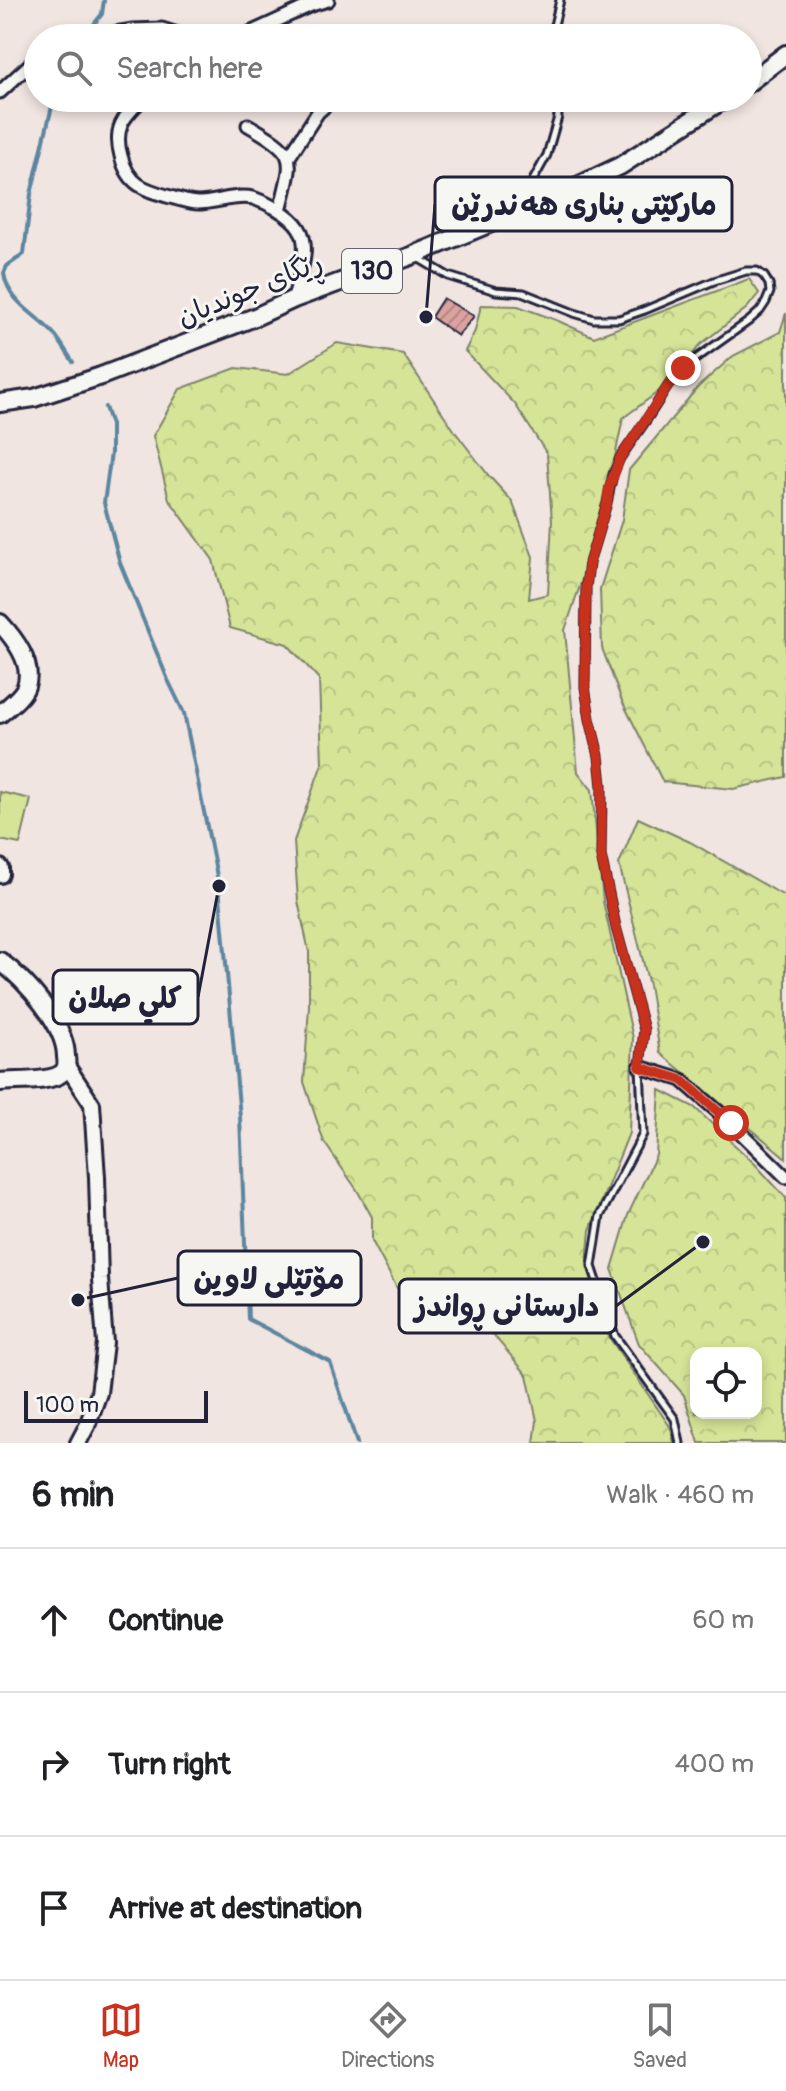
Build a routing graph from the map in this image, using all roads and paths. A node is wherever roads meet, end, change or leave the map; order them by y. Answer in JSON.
{"nodes":[{"id":1,"x":328,"y":0,"type":"edge"},
{"id":2,"x":560,"y":0,"type":"edge"},
{"id":3,"x":270,"y":24,"type":"edge"},
{"id":4,"x":554,"y":24,"type":"edge"},
{"id":5,"x":786,"y":54,"type":"edge"},
{"id":6,"x":24,"y":70,"type":"edge"},
{"id":7,"x":762,"y":72,"type":"edge"},
{"id":8,"x":0,"y":92,"type":"edge"},
{"id":9,"x":128,"y":112,"type":"edge"},
{"id":10,"x":318,"y":112,"type":"edge"},
{"id":11,"x":557,"y":112,"type":"edge"},
{"id":12,"x":704,"y":112,"type":"edge"},
{"id":13,"x":248,"y":125,"type":"dead end"},
{"id":14,"x":289,"y":157,"type":"junction"},
{"id":15,"x":280,"y":211,"type":"junction"},
{"id":16,"x":515,"y":213,"type":"junction"},
{"id":17,"x":414,"y":255,"type":"junction"},
{"id":18,"x":294,"y":299,"type":"junction"},
{"id":19,"x":0,"y":403,"type":"edge"},
{"id":20,"x":0,"y":623,"type":"edge"},
{"id":21,"x":0,"y":714,"type":"edge"},
{"id":22,"x":0,"y":961,"type":"edge"},
{"id":23,"x":67,"y":1066,"type":"junction"},
{"id":24,"x":640,"y":1067,"type":"junction"},
{"id":25,"x":0,"y":1082,"type":"edge"},
{"id":26,"x":786,"y":1177,"type":"edge"},
{"id":27,"x":78,"y":1443,"type":"edge"},
{"id":28,"x":680,"y":1443,"type":"edge"}],
"edges":[{"from":1,"to":3,"type":"street"},
{"from":2,"to":4,"type":"lane"},
{"from":5,"to":7,"type":"main road"},
{"from":6,"to":8,"type":"street"},
{"from":9,"to":15,"type":"street"},
{"from":10,"to":14,"type":"street"},
{"from":11,"to":16,"type":"lane"},
{"from":12,"to":16,"type":"main road","name":"ڕێگای جوندیان","number":"130"},
{"from":13,"to":14,"type":"street"},
{"from":14,"to":15,"type":"street"},
{"from":15,"to":18,"type":"street"},
{"from":16,"to":17,"type":"main road","name":"ڕێگای جوندیان","number":"130"},
{"from":17,"to":18,"type":"main road","name":"ڕێگای جوندیان","number":"130"},
{"from":17,"to":24,"type":"lane"},
{"from":18,"to":19,"type":"main road","name":"ڕێگای جوندیان","number":"130"},
{"from":20,"to":21,"type":"main road"},
{"from":22,"to":23,"type":"main road"},
{"from":23,"to":25,"type":"main road"},
{"from":23,"to":27,"type":"street"},
{"from":24,"to":26,"type":"street"},
{"from":24,"to":28,"type":"lane"}]}
